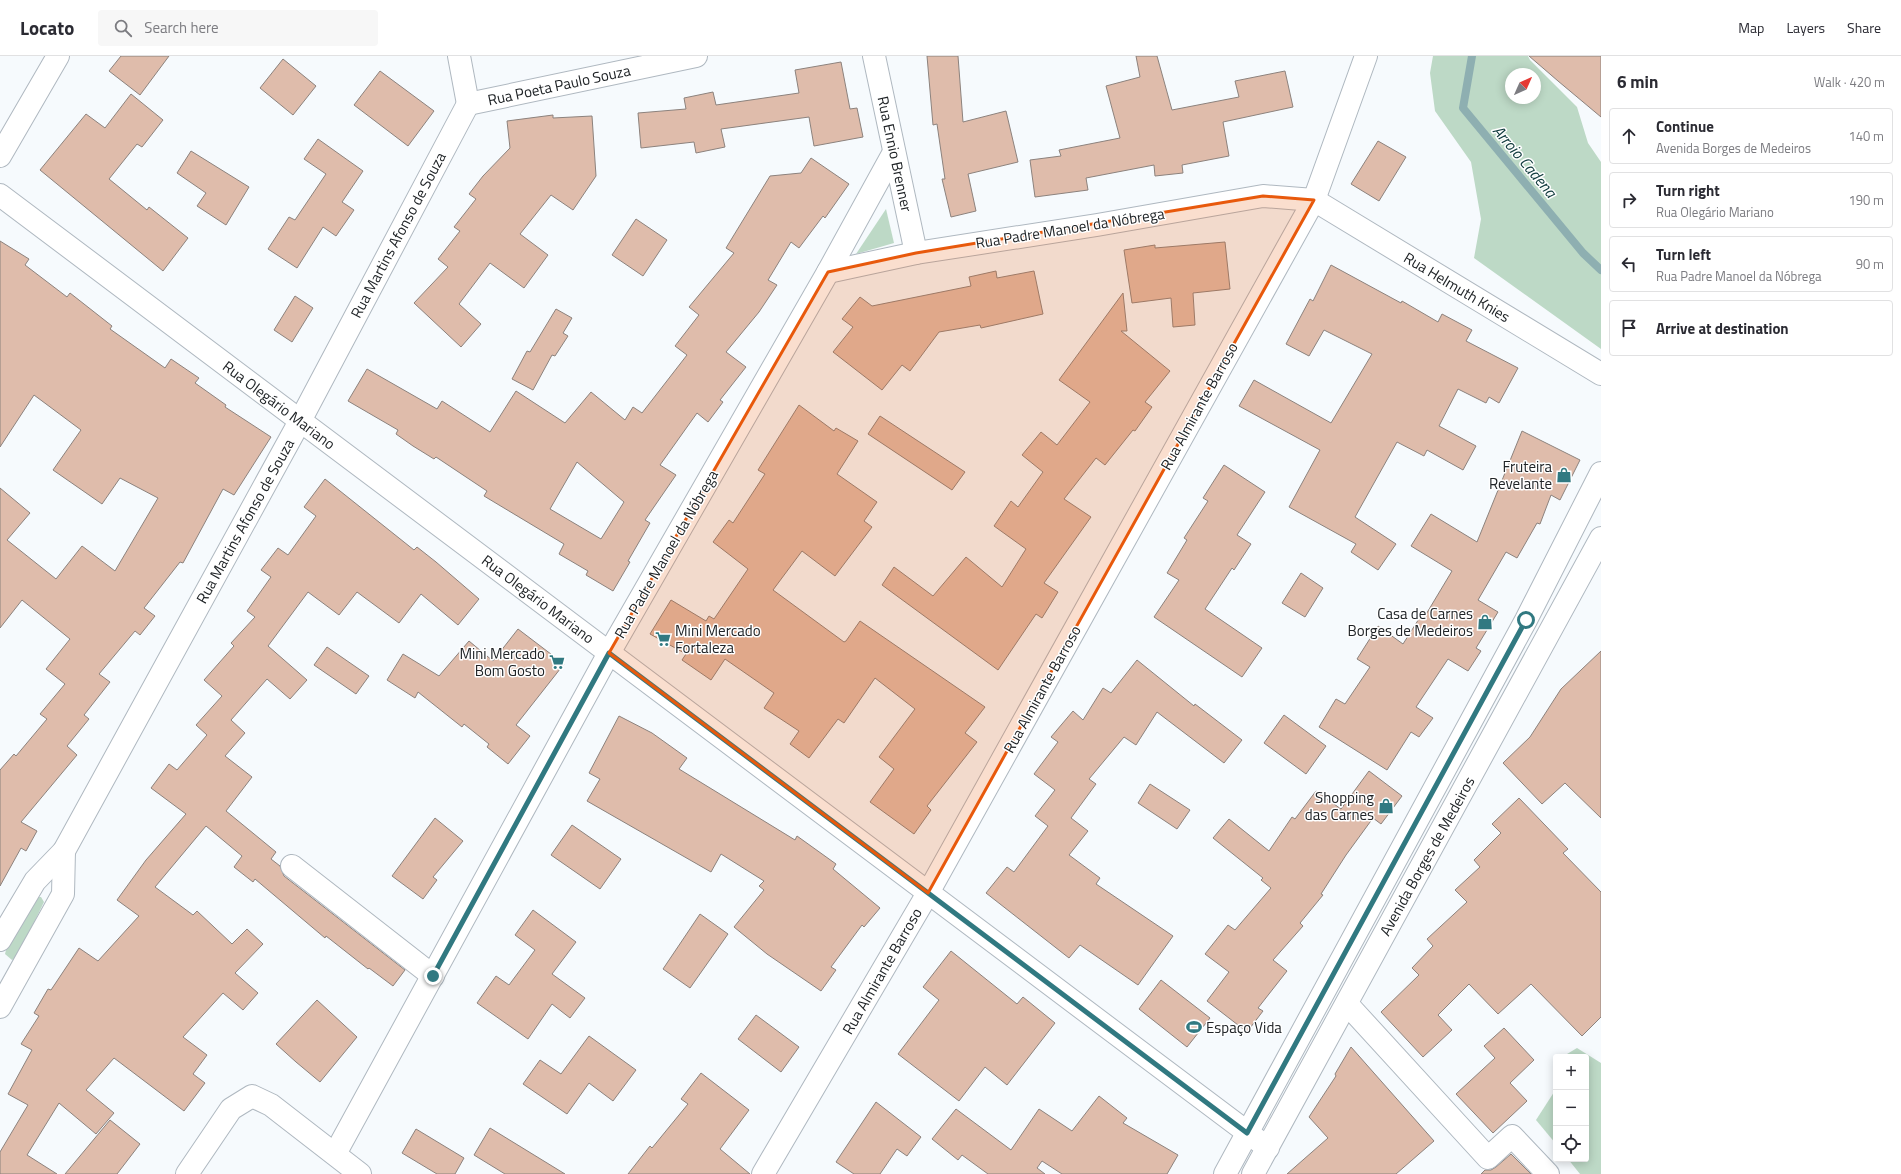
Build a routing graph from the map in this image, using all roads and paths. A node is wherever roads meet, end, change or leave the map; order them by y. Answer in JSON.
{"nodes":[{"id":1,"x":58,"y":56,"type":"edge"},
{"id":2,"x":459,"y":56,"type":"edge"},
{"id":3,"x":696,"y":56,"type":"edge"},
{"id":4,"x":874,"y":56,"type":"edge"},
{"id":5,"x":1366,"y":56,"type":"edge"},
{"id":6,"x":468,"y":104,"type":"junction"},
{"id":7,"x":894,"y":152,"type":"junction"},
{"id":8,"x":0,"y":156,"type":"edge"},
{"id":9,"x":0,"y":195,"type":"edge"},
{"id":10,"x":1314,"y":200,"type":"junction"},
{"id":11,"x":916,"y":253,"type":"junction"},
{"id":12,"x":828,"y":272,"type":"junction"},
{"id":13,"x":1601,"y":374,"type":"edge"},
{"id":14,"x":300,"y":421,"type":"junction"},
{"id":15,"x":1601,"y":473,"type":"edge"},
{"id":16,"x":1601,"y":538,"type":"edge"},
{"id":17,"x":609,"y":653,"type":"junction"},
{"id":18,"x":64,"y":851,"type":"junction"},
{"id":19,"x":292,"y":866,"type":"dead end"},
{"id":20,"x":928,"y":893,"type":"junction"},
{"id":21,"x":0,"y":940,"type":"edge"},
{"id":22,"x":433,"y":976,"type":"junction"},
{"id":23,"x":3,"y":991,"type":"edge"},
{"id":24,"x":1347,"y":1004,"type":"junction"},
{"id":25,"x":1247,"y":1133,"type":"junction"},
{"id":26,"x":1268,"y":1148,"type":"junction"},
{"id":27,"x":335,"y":1154,"type":"junction"},
{"id":28,"x":188,"y":1174,"type":"edge"},
{"id":29,"x":360,"y":1174,"type":"edge"},
{"id":30,"x":763,"y":1174,"type":"edge"},
{"id":31,"x":1225,"y":1174,"type":"edge"},
{"id":32,"x":1253,"y":1174,"type":"edge"},
{"id":33,"x":1548,"y":1174,"type":"edge"}],
"edges":[{"from":1,"to":8,"type":"street"},
{"from":2,"to":6,"type":"street"},
{"from":3,"to":6,"type":"street","name":"Rua Poeta Paulo Souza"},
{"from":4,"to":7,"type":"street","name":"Rua Ennio Brenner"},
{"from":5,"to":10,"type":"street","name":"Rua Almirante Barroso"},
{"from":6,"to":14,"type":"street","name":"Rua Martins Afonso de Souza"},
{"from":7,"to":11,"type":"street","name":"Rua Ennio Brenner"},
{"from":7,"to":12,"type":"street","name":"Rua Padre Manoel da Nóbrega"},
{"from":9,"to":14,"type":"street","name":"Rua Olegário Mariano"},
{"from":10,"to":11,"type":"street","name":"Rua Padre Manoel da Nóbrega"},
{"from":10,"to":13,"type":"street","name":"Rua Helmuth Knies"},
{"from":10,"to":20,"type":"street","name":"Rua Almirante Barroso"},
{"from":11,"to":12,"type":"street","name":"Rua Padre Manoel da Nóbrega"},
{"from":12,"to":17,"type":"street","name":"Rua Padre Manoel da Nóbrega"},
{"from":14,"to":17,"type":"street","name":"Rua Olegário Mariano"},
{"from":14,"to":18,"type":"street","name":"Rua Martins Afonso de Souza"},
{"from":15,"to":25,"type":"street","name":"Avenida Borges de Medeiros"},
{"from":16,"to":24,"type":"street","name":"Avenida Borges de Medeiros"},
{"from":17,"to":20,"type":"street","name":"Rua Olegário Mariano"},
{"from":17,"to":22,"type":"street","name":"Rua Padre Manoel da Nóbrega"},
{"from":18,"to":21,"type":"street","name":"Rua Martins Afonso de Souza"},
{"from":18,"to":23,"type":"street","name":"Rua Martins Afonso de Souza"},
{"from":19,"to":22,"type":"street"},
{"from":20,"to":25,"type":"street","name":"Rua Olegário Mariano"},
{"from":20,"to":30,"type":"street","name":"Rua Almirante Barroso"},
{"from":22,"to":27,"type":"street","name":"Rua Padre Manoel da Nóbrega"},
{"from":24,"to":26,"type":"street","name":"Avenida Borges de Medeiros"},
{"from":24,"to":33,"type":"street"},
{"from":25,"to":26,"type":"street","name":"Rua Olegário Mariano"},
{"from":25,"to":31,"type":"street","name":"Avenida Borges de Medeiros"},
{"from":26,"to":32,"type":"street","name":"Avenida Borges de Medeiros"},
{"from":27,"to":28,"type":"street"},
{"from":27,"to":29,"type":"street"}]}
